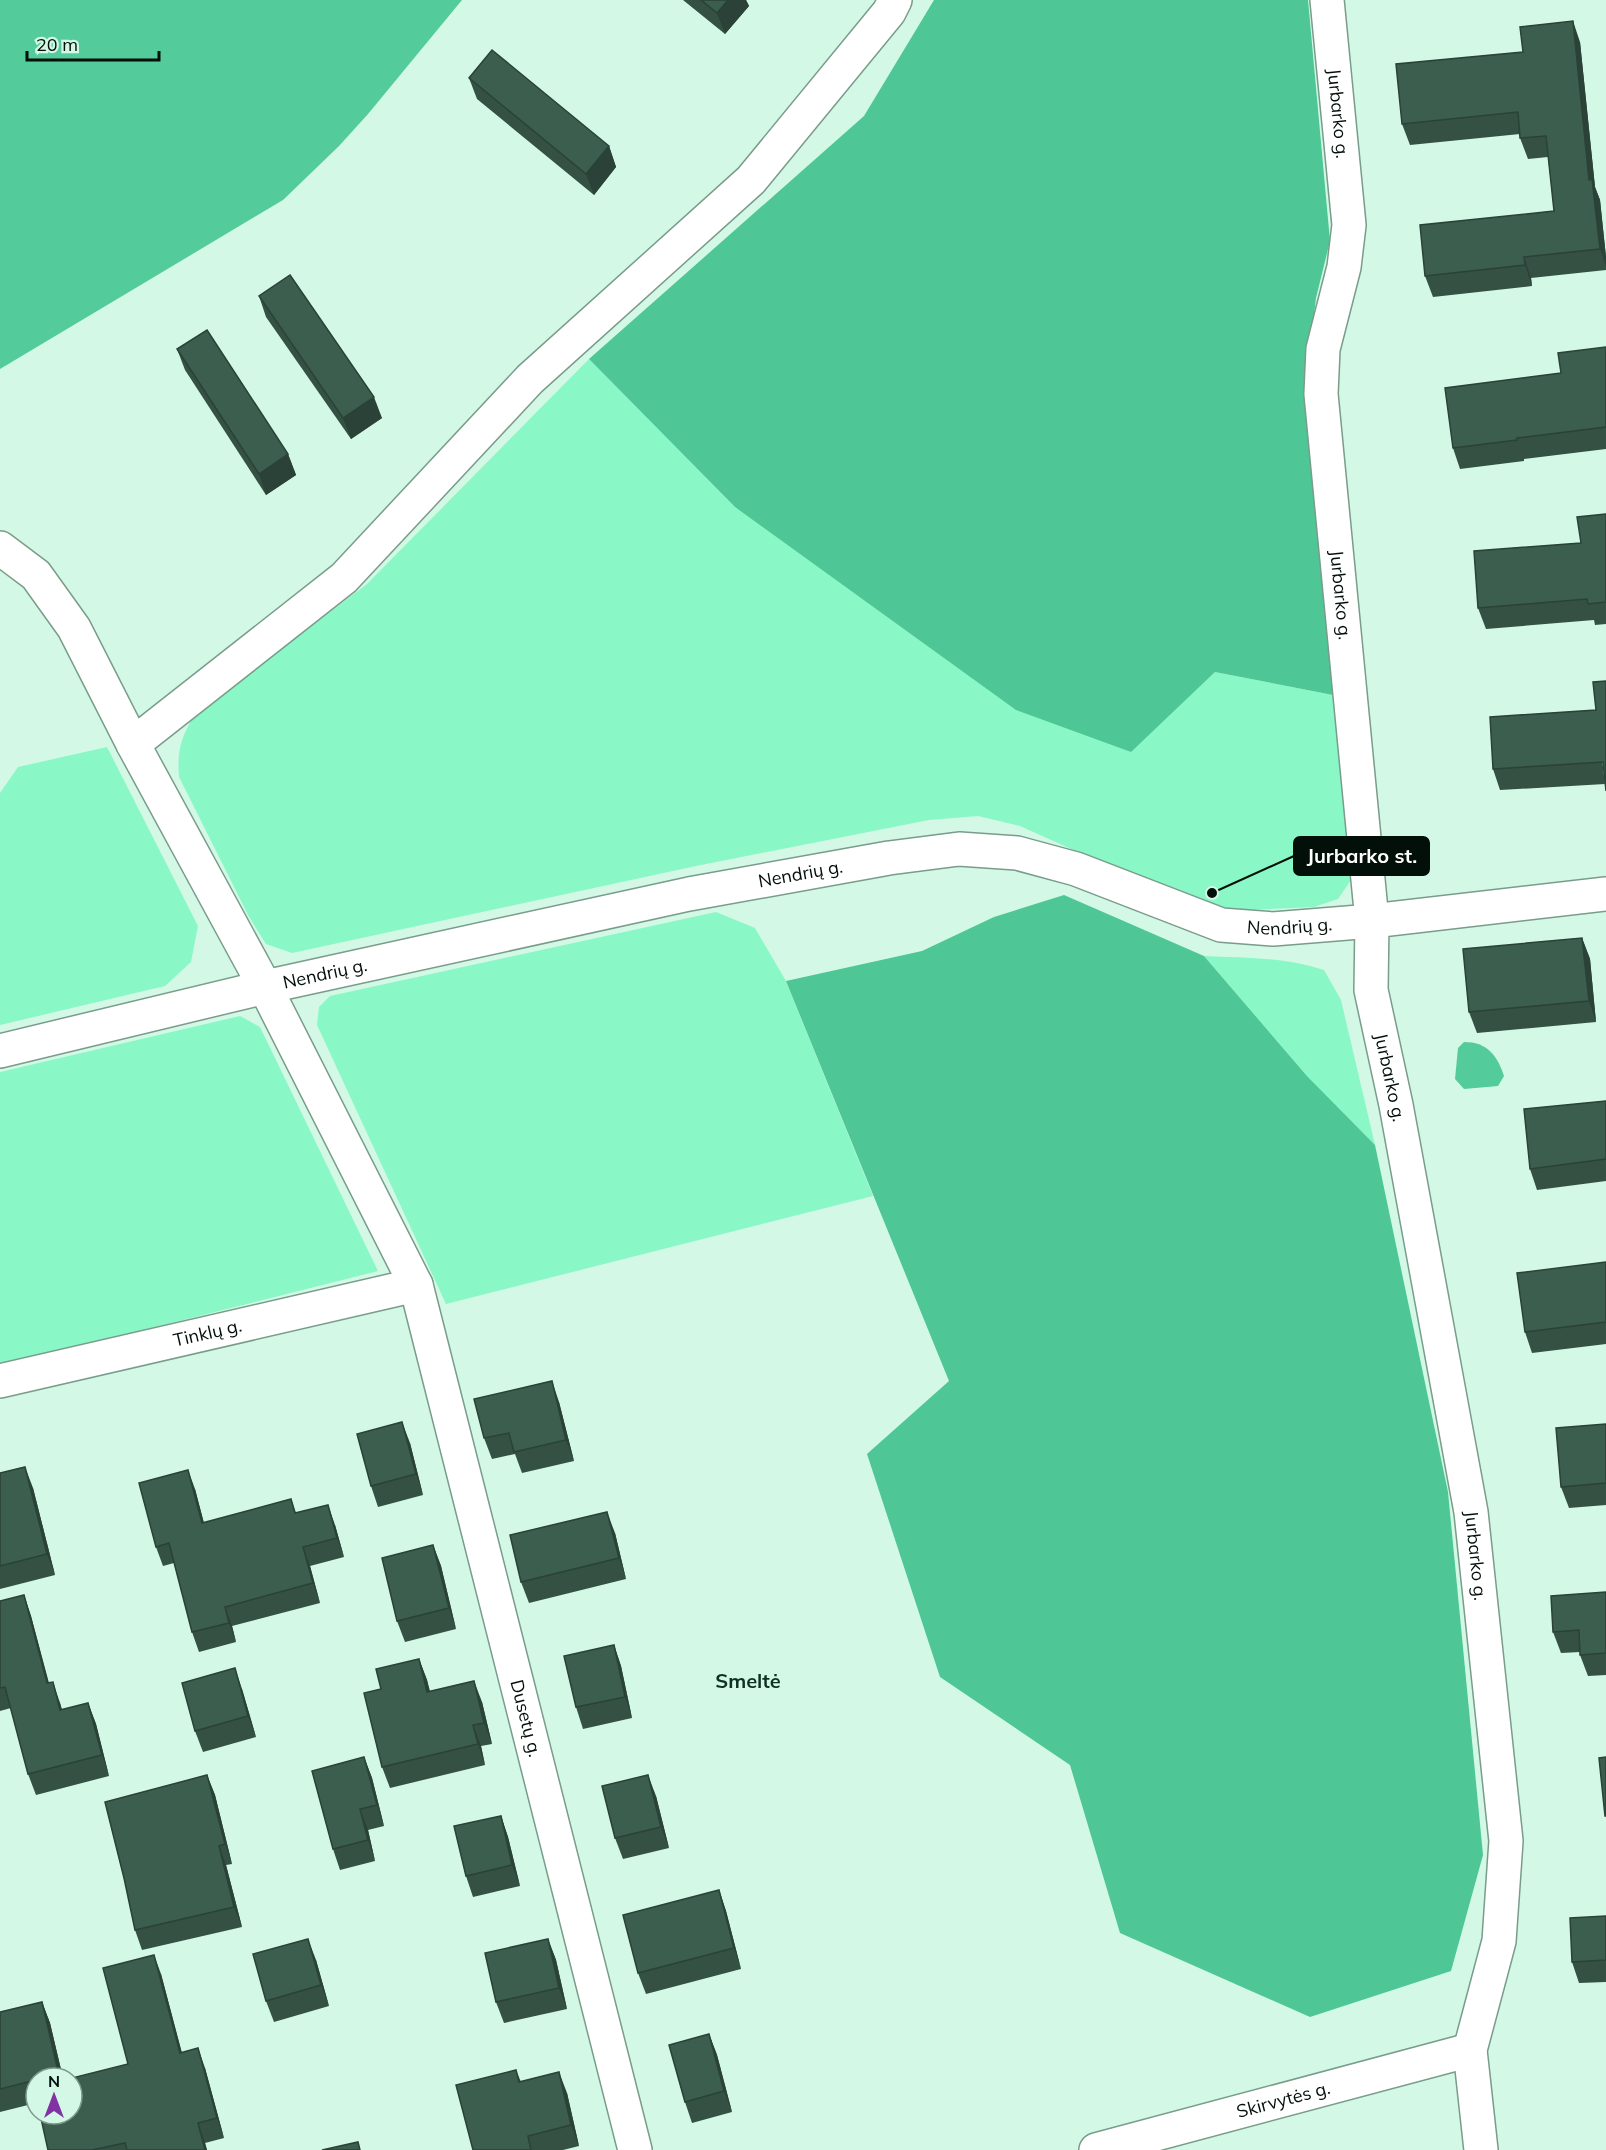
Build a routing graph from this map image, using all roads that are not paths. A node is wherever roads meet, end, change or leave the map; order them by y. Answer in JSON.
{"nodes":[{"id":1,"x":895,"y":0,"type":"edge"},
{"id":2,"x":1327,"y":0,"type":"edge"},
{"id":3,"x":0,"y":548,"type":"edge"},
{"id":4,"x":133,"y":744,"type":"junction"},
{"id":5,"x":1606,"y":894,"type":"edge"},
{"id":6,"x":1372,"y":921,"type":"junction"},
{"id":7,"x":265,"y":987,"type":"junction"},
{"id":8,"x":0,"y":1051,"type":"edge"},
{"id":9,"x":416,"y":1286,"type":"junction"},
{"id":10,"x":0,"y":1381,"type":"edge"},
{"id":11,"x":1470,"y":2050,"type":"junction"},
{"id":12,"x":635,"y":2150,"type":"edge"},
{"id":13,"x":1096,"y":2150,"type":"edge"},
{"id":14,"x":1480,"y":2150,"type":"edge"}],
"edges":[{"from":1,"to":4,"type":"street"},
{"from":2,"to":6,"type":"street","name":"Jurbarko g."},
{"from":3,"to":4,"type":"street","name":"Dusetų g."},
{"from":4,"to":7,"type":"street","name":"Dusetų g."},
{"from":5,"to":6,"type":"street","name":"Nendrių g."},
{"from":6,"to":7,"type":"street","name":"Nendrių g."},
{"from":6,"to":11,"type":"street","name":"Jurbarko g."},
{"from":7,"to":8,"type":"street","name":"Nendrių g."},
{"from":7,"to":9,"type":"street","name":"Dusetų g."},
{"from":9,"to":10,"type":"street","name":"Tinklų g."},
{"from":9,"to":12,"type":"street","name":"Dusetų g."},
{"from":11,"to":13,"type":"street","name":"Skirvytės g."},
{"from":11,"to":14,"type":"street","name":"Jurbarko g."}]}
